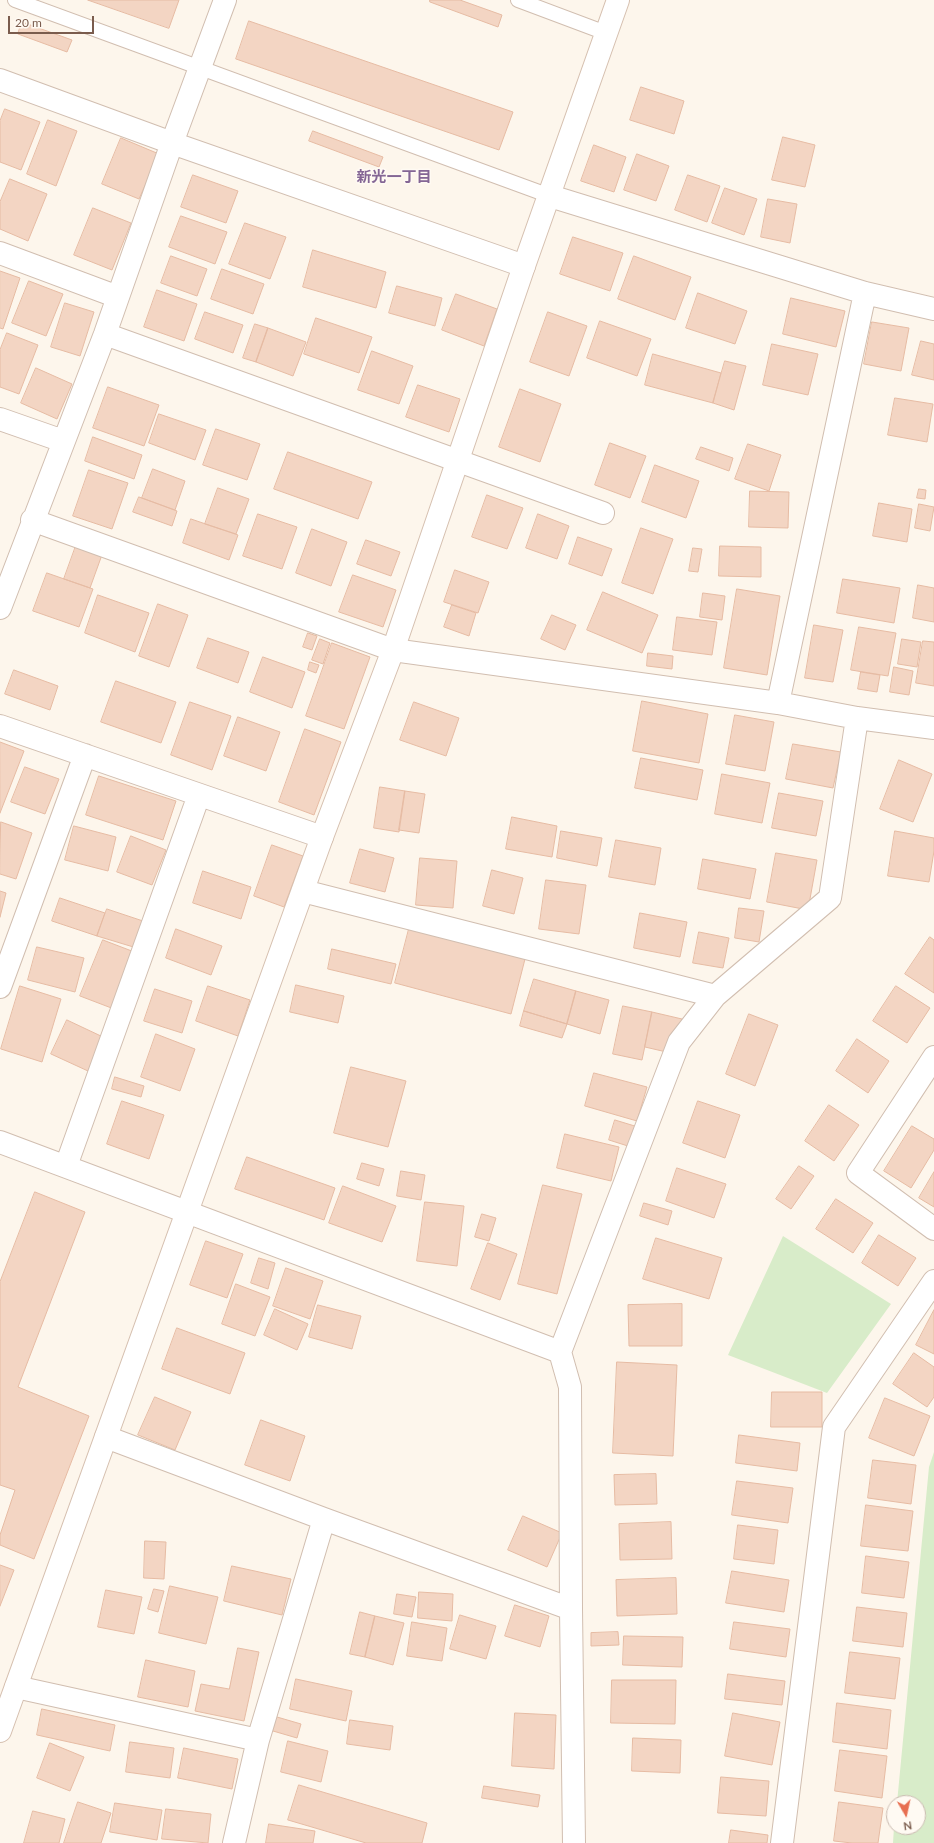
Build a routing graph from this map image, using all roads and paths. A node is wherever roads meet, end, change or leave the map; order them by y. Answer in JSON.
{"nodes":[{"id":1,"x":15,"y":0,"type":"edge"},
{"id":2,"x":225,"y":0,"type":"edge"},
{"id":3,"x":518,"y":0,"type":"edge"},
{"id":4,"x":618,"y":0,"type":"edge"},
{"id":5,"x":606,"y":33,"type":"junction"},
{"id":6,"x":200,"y":68,"type":"junction"},
{"id":7,"x":0,"y":80,"type":"edge"},
{"id":8,"x":172,"y":143,"type":"junction"},
{"id":9,"x":550,"y":196,"type":"junction"},
{"id":10,"x":0,"y":253,"type":"edge"},
{"id":11,"x":524,"y":266,"type":"junction"},
{"id":12,"x":865,"y":293,"type":"junction"},
{"id":13,"x":118,"y":297,"type":"junction"},
{"id":14,"x":934,"y":309,"type":"edge"},
{"id":15,"x":105,"y":334,"type":"junction"},
{"id":16,"x":0,"y":419,"type":"edge"},
{"id":17,"x":63,"y":441,"type":"junction"},
{"id":18,"x":457,"y":461,"type":"junction"},
{"id":19,"x":603,"y":513,"type":"dead end"},
{"id":20,"x":32,"y":520,"type":"junction"},
{"id":21,"x":0,"y":608,"type":"edge"},
{"id":22,"x":392,"y":650,"type":"junction"},
{"id":23,"x":778,"y":703,"type":"junction"},
{"id":24,"x":857,"y":718,"type":"junction"},
{"id":25,"x":0,"y":726,"type":"edge"},
{"id":26,"x":934,"y":728,"type":"edge"},
{"id":27,"x":85,"y":755,"type":"junction"},
{"id":28,"x":200,"y":795,"type":"junction"},
{"id":29,"x":322,"y":837,"type":"junction"},
{"id":30,"x":303,"y":891,"type":"junction"},
{"id":31,"x":0,"y":987,"type":"edge"},
{"id":32,"x":715,"y":996,"type":"junction"},
{"id":33,"x":934,"y":1057,"type":"edge"},
{"id":34,"x":0,"y":1142,"type":"edge"},
{"id":35,"x":66,"y":1166,"type":"junction"},
{"id":36,"x":187,"y":1211,"type":"junction"},
{"id":37,"x":934,"y":1229,"type":"edge"},
{"id":38,"x":934,"y":1281,"type":"edge"},
{"id":39,"x":560,"y":1352,"type":"junction"},
{"id":40,"x":106,"y":1437,"type":"junction"},
{"id":41,"x":324,"y":1519,"type":"junction"},
{"id":42,"x":571,"y":1609,"type":"junction"},
{"id":43,"x":16,"y":1687,"type":"junction"},
{"id":44,"x":0,"y":1731,"type":"edge"},
{"id":45,"x":258,"y":1740,"type":"junction"},
{"id":46,"x":234,"y":1843,"type":"edge"},
{"id":47,"x":574,"y":1843,"type":"edge"},
{"id":48,"x":782,"y":1843,"type":"edge"}],
"edges":[{"from":1,"to":6,"type":"lane"},
{"from":2,"to":6,"type":"street"},
{"from":3,"to":5,"type":"lane"},
{"from":4,"to":5,"type":"street"},
{"from":5,"to":9,"type":"street"},
{"from":6,"to":8,"type":"street"},
{"from":6,"to":9,"type":"lane"},
{"from":7,"to":8,"type":"street"},
{"from":8,"to":11,"type":"street"},
{"from":8,"to":13,"type":"street"},
{"from":9,"to":11,"type":"street"},
{"from":9,"to":12,"type":"street"},
{"from":10,"to":13,"type":"street"},
{"from":11,"to":18,"type":"street"},
{"from":12,"to":14,"type":"street"},
{"from":12,"to":23,"type":"street"},
{"from":13,"to":15,"type":"street"},
{"from":15,"to":17,"type":"street"},
{"from":15,"to":18,"type":"street"},
{"from":16,"to":17,"type":"street"},
{"from":17,"to":20,"type":"street"},
{"from":18,"to":19,"type":"street"},
{"from":18,"to":22,"type":"street"},
{"from":20,"to":21,"type":"street"},
{"from":20,"to":22,"type":"street"},
{"from":22,"to":23,"type":"street"},
{"from":22,"to":29,"type":"street"},
{"from":23,"to":24,"type":"street"},
{"from":24,"to":26,"type":"street"},
{"from":24,"to":32,"type":"street"},
{"from":25,"to":27,"type":"street"},
{"from":27,"to":28,"type":"street"},
{"from":27,"to":31,"type":"street"},
{"from":28,"to":29,"type":"street"},
{"from":28,"to":35,"type":"street"},
{"from":29,"to":30,"type":"street"},
{"from":30,"to":32,"type":"street"},
{"from":30,"to":36,"type":"street"},
{"from":32,"to":39,"type":"street"},
{"from":33,"to":37,"type":"street"},
{"from":34,"to":35,"type":"street"},
{"from":35,"to":36,"type":"street"},
{"from":36,"to":39,"type":"street"},
{"from":36,"to":40,"type":"street"},
{"from":38,"to":48,"type":"street"},
{"from":39,"to":42,"type":"street"},
{"from":40,"to":41,"type":"street"},
{"from":40,"to":43,"type":"street"},
{"from":41,"to":42,"type":"street"},
{"from":41,"to":45,"type":"street"},
{"from":42,"to":47,"type":"street"},
{"from":43,"to":44,"type":"street"},
{"from":43,"to":45,"type":"street"},
{"from":45,"to":46,"type":"street"}]}
